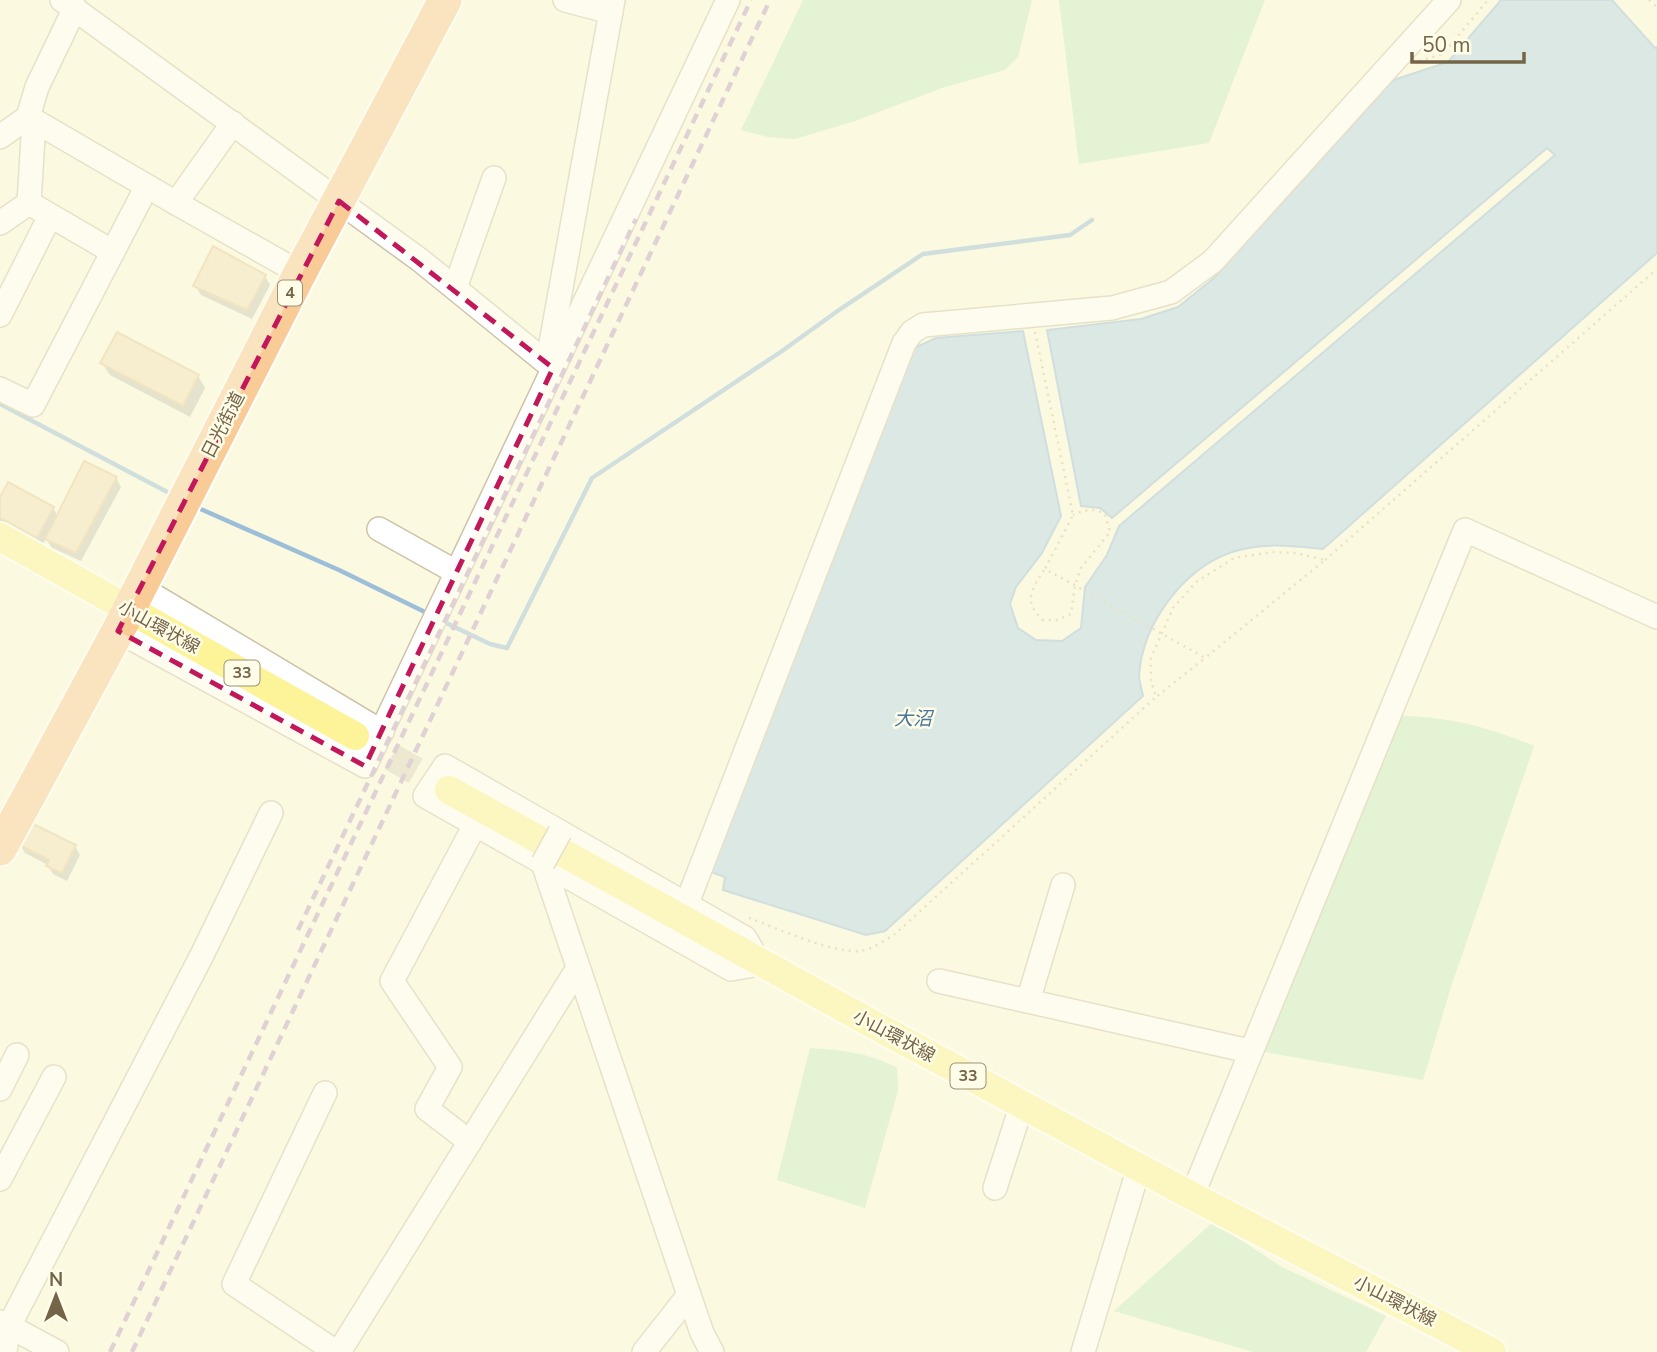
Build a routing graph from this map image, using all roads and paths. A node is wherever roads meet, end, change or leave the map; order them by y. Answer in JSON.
{"nodes":[{"id":1,"x":445,"y":0,"type":"edge"},
{"id":2,"x":565,"y":0,"type":"edge"},
{"id":3,"x":728,"y":0,"type":"edge"},
{"id":4,"x":1449,"y":0,"type":"edge"},
{"id":5,"x":1488,"y":0,"type":"edge"},
{"id":6,"x":1649,"y":0,"type":"edge"},
{"id":7,"x":76,"y":5,"type":"edge"},
{"id":8,"x":612,"y":6,"type":"edge"},
{"id":9,"x":1657,"y":7,"type":"edge"},
{"id":10,"x":1385,"y":71,"type":"junction"},
{"id":11,"x":31,"y":119,"type":"junction"},
{"id":12,"x":233,"y":124,"type":"junction"},
{"id":13,"x":0,"y":137,"type":"edge"},
{"id":14,"x":494,"y":178,"type":"dead end"},
{"id":15,"x":146,"y":188,"type":"junction"},
{"id":16,"x":339,"y":201,"type":"junction"},
{"id":17,"x":29,"y":203,"type":"junction"},
{"id":18,"x":176,"y":203,"type":"junction"},
{"id":19,"x":50,"y":216,"type":"junction"},
{"id":20,"x":0,"y":223,"type":"edge"},
{"id":21,"x":113,"y":252,"type":"junction"},
{"id":22,"x":1657,"y":269,"type":"edge"},
{"id":23,"x":300,"y":273,"type":"junction"},
{"id":24,"x":455,"y":288,"type":"junction"},
{"id":25,"x":0,"y":315,"type":"edge"},
{"id":26,"x":1032,"y":315,"type":"junction"},
{"id":27,"x":553,"y":368,"type":"junction"},
{"id":28,"x":0,"y":388,"type":"edge"},
{"id":29,"x":1073,"y":515,"type":"junction"},
{"id":30,"x":379,"y":529,"type":"dead end"},
{"id":31,"x":0,"y":537,"type":"edge"},
{"id":32,"x":1325,"y":560,"type":"junction"},
{"id":33,"x":1045,"y":569,"type":"junction"},
{"id":34,"x":456,"y":572,"type":"junction"},
{"id":35,"x":1075,"y":585,"type":"junction"},
{"id":36,"x":129,"y":609,"type":"junction"},
{"id":37,"x":1657,"y":617,"type":"edge"},
{"id":38,"x":1161,"y":633,"type":"junction"},
{"id":39,"x":1205,"y":658,"type":"junction"},
{"id":40,"x":1156,"y":697,"type":"junction"},
{"id":41,"x":369,"y":734,"type":"junction"},
{"id":42,"x":449,"y":790,"type":"tunnel mouth"},
{"id":43,"x":271,"y":813,"type":"dead end"},
{"id":44,"x":475,"y":825,"type":"junction"},
{"id":45,"x":560,"y":832,"type":"junction"},
{"id":46,"x":0,"y":849,"type":"edge"},
{"id":47,"x":543,"y":863,"type":"junction"},
{"id":48,"x":1063,"y":885,"type":"dead end"},
{"id":49,"x":687,"y":903,"type":"junction"},
{"id":50,"x":744,"y":916,"type":"dead end"},
{"id":51,"x":761,"y":964,"type":"junction"},
{"id":52,"x":578,"y":968,"type":"junction"},
{"id":53,"x":939,"y":981,"type":"dead end"},
{"id":54,"x":1028,"y":1001,"type":"junction"},
{"id":55,"x":1249,"y":1051,"type":"junction"},
{"id":56,"x":18,"y":1055,"type":"dead end"},
{"id":57,"x":54,"y":1077,"type":"dead end"},
{"id":58,"x":0,"y":1089,"type":"edge"},
{"id":59,"x":325,"y":1093,"type":"dead end"},
{"id":60,"x":1022,"y":1104,"type":"junction"},
{"id":61,"x":470,"y":1142,"type":"junction"},
{"id":62,"x":1139,"y":1167,"type":"junction"},
{"id":63,"x":0,"y":1179,"type":"edge"},
{"id":64,"x":995,"y":1188,"type":"dead end"},
{"id":65,"x":1192,"y":1196,"type":"junction"},
{"id":66,"x":689,"y":1295,"type":"junction"},
{"id":67,"x":5,"y":1324,"type":"edge"},
{"id":68,"x":5,"y":1352,"type":"edge"},
{"id":69,"x":57,"y":1352,"type":"edge"},
{"id":70,"x":338,"y":1352,"type":"edge"},
{"id":71,"x":643,"y":1352,"type":"edge"},
{"id":72,"x":712,"y":1352,"type":"edge"},
{"id":73,"x":1083,"y":1352,"type":"edge"},
{"id":74,"x":1492,"y":1352,"type":"edge"}],
"edges":[{"from":1,"to":16,"type":"highway","name":"日光街道","number":"4"},
{"from":2,"to":8,"type":"street"},
{"from":3,"to":27,"type":"street"},
{"from":4,"to":10,"type":"street"},
{"from":5,"to":10,"type":"path"},
{"from":6,"to":9,"type":"path"},
{"from":7,"to":11,"type":"street"},
{"from":7,"to":12,"type":"street"},
{"from":8,"to":27,"type":"street"},
{"from":10,"to":26,"type":"street"},
{"from":11,"to":13,"type":"street"},
{"from":11,"to":15,"type":"street"},
{"from":11,"to":17,"type":"street"},
{"from":12,"to":16,"type":"street"},
{"from":12,"to":18,"type":"street"},
{"from":14,"to":24,"type":"street"},
{"from":15,"to":18,"type":"street"},
{"from":15,"to":21,"type":"street"},
{"from":16,"to":23,"type":"highway","name":"日光街道","number":"4"},
{"from":16,"to":24,"type":"street"},
{"from":17,"to":19,"type":"street"},
{"from":17,"to":20,"type":"street"},
{"from":18,"to":23,"type":"street"},
{"from":19,"to":21,"type":"street"},
{"from":19,"to":25,"type":"street"},
{"from":21,"to":28,"type":"street"},
{"from":22,"to":32,"type":"path"},
{"from":23,"to":36,"type":"highway","name":"日光街道","number":"4"},
{"from":24,"to":27,"type":"street"},
{"from":26,"to":29,"type":"path"},
{"from":26,"to":49,"type":"street"},
{"from":27,"to":34,"type":"street"},
{"from":29,"to":33,"type":"path"},
{"from":29,"to":35,"type":"path"},
{"from":30,"to":34,"type":"street"},
{"from":31,"to":36,"type":"main road","name":"小山環状線","number":"33"},
{"from":32,"to":38,"type":"path"},
{"from":32,"to":39,"type":"path"},
{"from":33,"to":35,"type":"path"},
{"from":33,"to":35,"type":"path"},
{"from":34,"to":41,"type":"street"},
{"from":35,"to":38,"type":"path"},
{"from":36,"to":41,"type":"main road","name":"小山環状線","number":"33"},
{"from":36,"to":41,"type":"street"},
{"from":36,"to":46,"type":"highway","name":"日光街道","number":"4"},
{"from":37,"to":55,"type":"street"},
{"from":38,"to":39,"type":"path"},
{"from":38,"to":40,"type":"path"},
{"from":39,"to":40,"type":"path"},
{"from":40,"to":50,"type":"path"},
{"from":42,"to":51,"type":"main road","name":"小山環状線","number":"33"},
{"from":43,"to":67,"type":"street"},
{"from":44,"to":45,"type":"street"},
{"from":44,"to":47,"type":"street"},
{"from":44,"to":61,"type":"street"},
{"from":45,"to":47,"type":"street","bridge":true},
{"from":45,"to":49,"type":"street"},
{"from":47,"to":51,"type":"street"},
{"from":47,"to":52,"type":"street"},
{"from":48,"to":54,"type":"street"},
{"from":49,"to":51,"type":"street"},
{"from":51,"to":60,"type":"main road","name":"小山環状線","number":"33"},
{"from":52,"to":61,"type":"street"},
{"from":52,"to":66,"type":"street"},
{"from":53,"to":54,"type":"street"},
{"from":54,"to":55,"type":"street"},
{"from":55,"to":65,"type":"street"},
{"from":56,"to":58,"type":"street"},
{"from":57,"to":63,"type":"street"},
{"from":59,"to":70,"type":"street"},
{"from":60,"to":62,"type":"main road","name":"小山環状線","number":"33"},
{"from":60,"to":64,"type":"street"},
{"from":61,"to":70,"type":"street"},
{"from":62,"to":65,"type":"main road","name":"小山環状線","number":"33"},
{"from":62,"to":73,"type":"street"},
{"from":65,"to":74,"type":"main road","name":"小山環状線","number":"33"},
{"from":66,"to":71,"type":"street"},
{"from":66,"to":72,"type":"street"},
{"from":67,"to":68,"type":"street"},
{"from":67,"to":69,"type":"street"}]}
